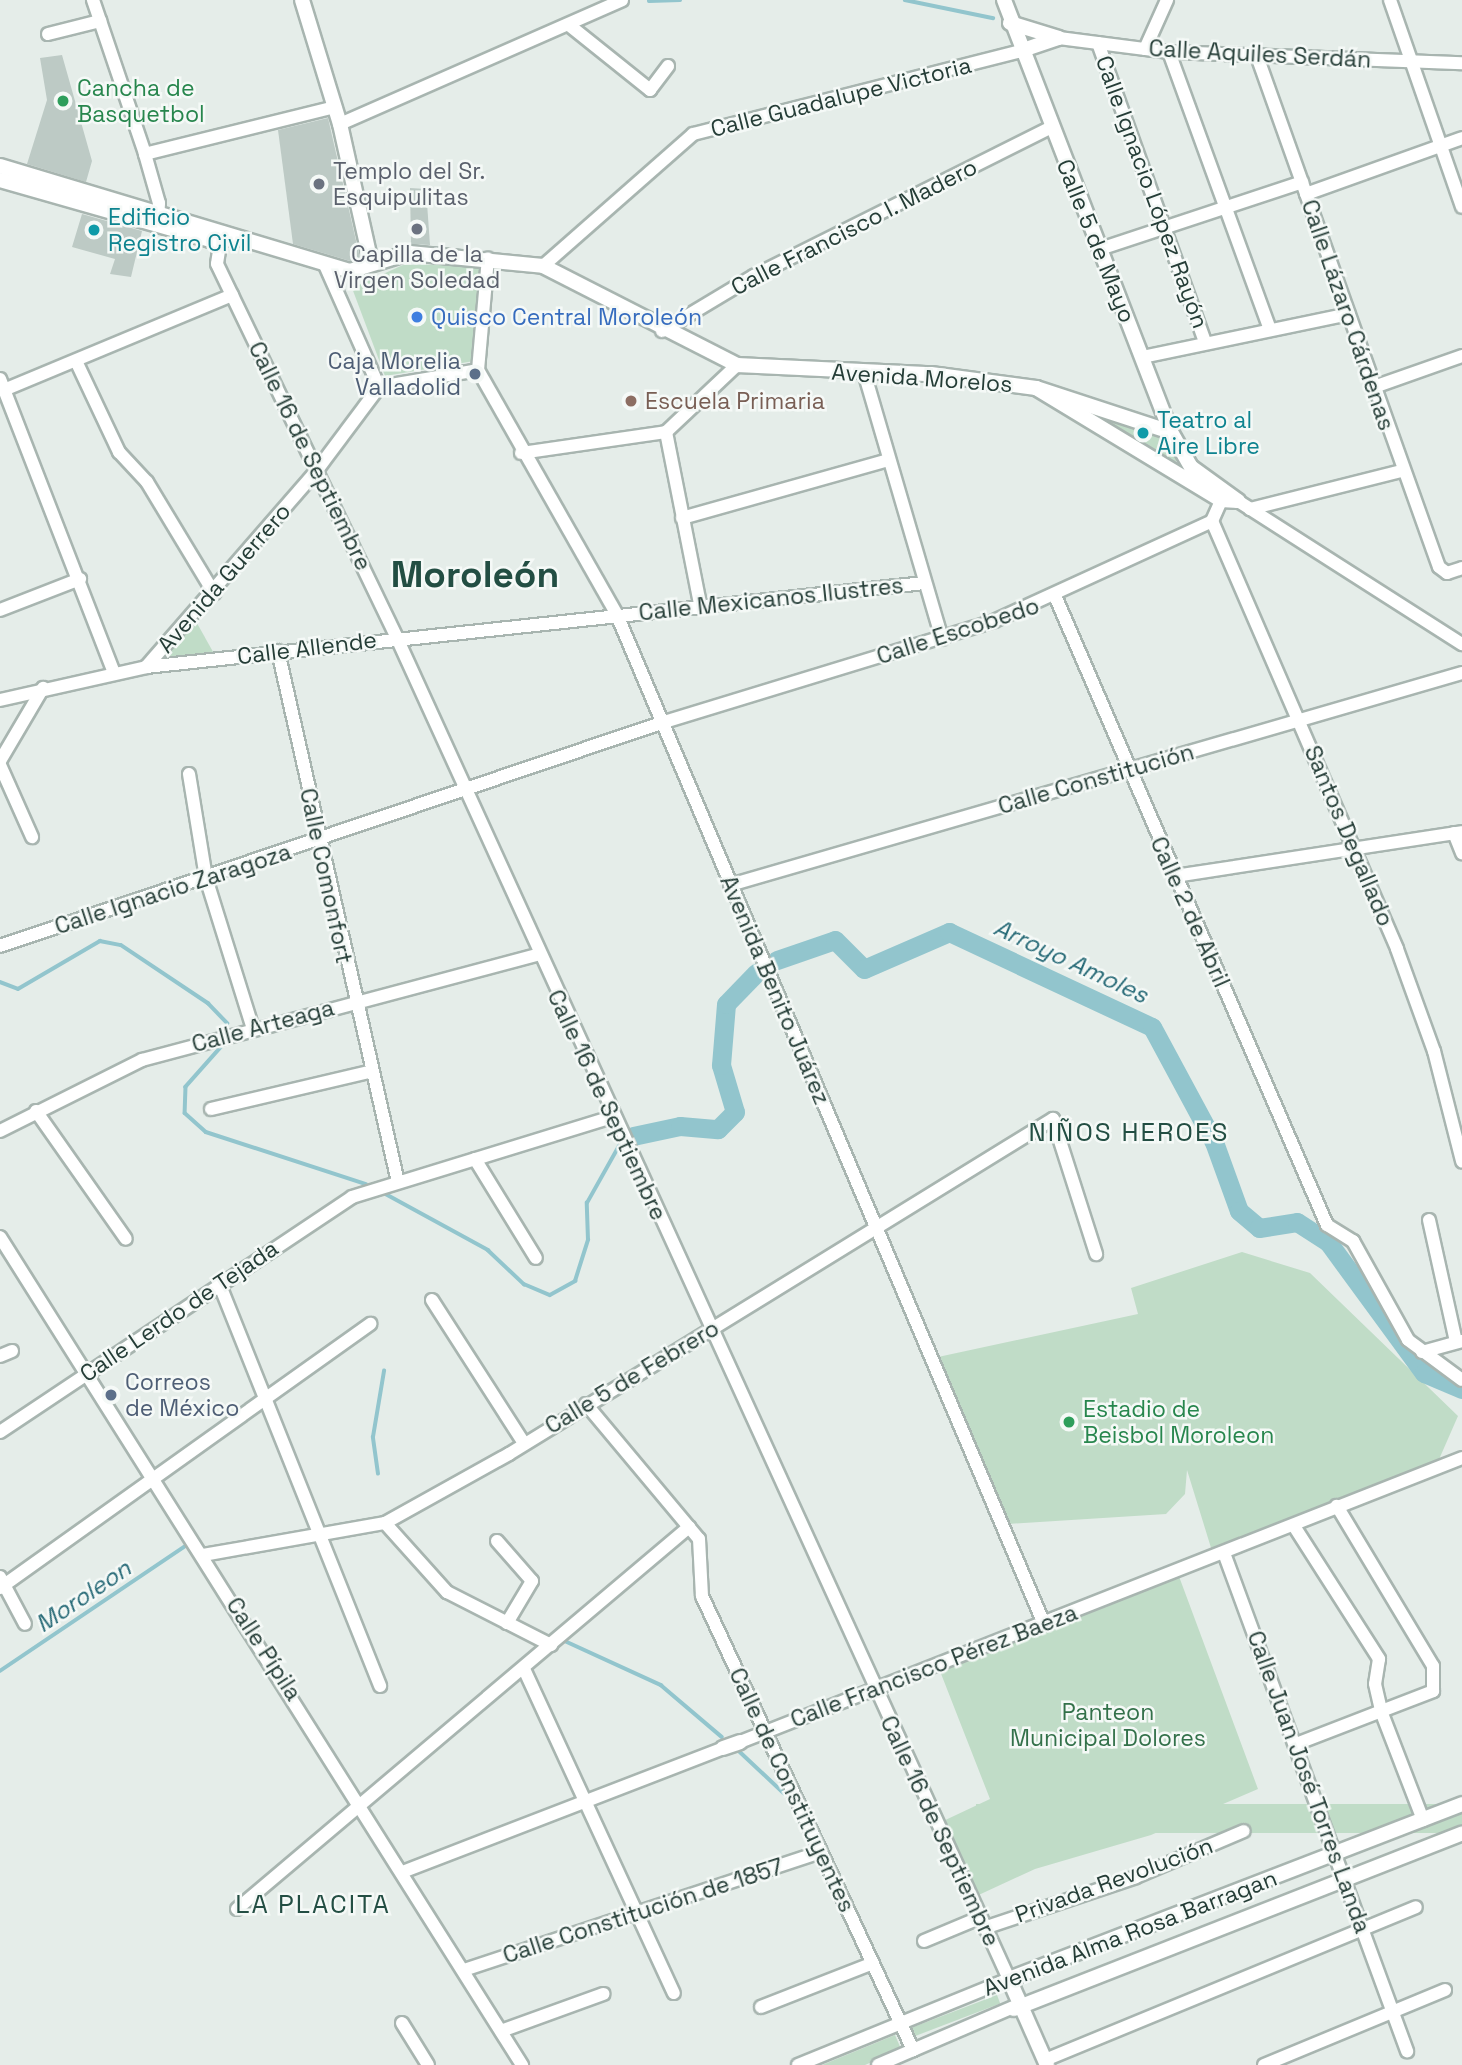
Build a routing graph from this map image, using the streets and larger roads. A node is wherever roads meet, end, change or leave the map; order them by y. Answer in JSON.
{"nodes":[{"id":1,"x":93,"y":0,"type":"edge"},
{"id":2,"x":302,"y":0,"type":"edge"},
{"id":3,"x":622,"y":0,"type":"edge"},
{"id":4,"x":1004,"y":0,"type":"edge"},
{"id":5,"x":1167,"y":0,"type":"edge"},
{"id":6,"x":1390,"y":0,"type":"edge"},
{"id":7,"x":100,"y":21,"type":"junction"},
{"id":8,"x":1010,"y":23,"type":"junction"},
{"id":9,"x":569,"y":24,"type":"junction"},
{"id":10,"x":48,"y":34,"type":"dead end"},
{"id":11,"x":1059,"y":38,"type":"junction"},
{"id":12,"x":1098,"y":43,"type":"junction"},
{"id":13,"x":1145,"y":49,"type":"junction"},
{"id":14,"x":1020,"y":51,"type":"junction"},
{"id":15,"x":1168,"y":52,"type":"junction"},
{"id":16,"x":1257,"y":56,"type":"junction"},
{"id":17,"x":1411,"y":61,"type":"junction"},
{"id":18,"x":1462,"y":62,"type":"edge"},
{"id":19,"x":668,"y":66,"type":"dead end"},
{"id":20,"x":335,"y":107,"type":"junction"},
{"id":21,"x":340,"y":124,"type":"junction"},
{"id":22,"x":1049,"y":128,"type":"junction"},
{"id":23,"x":1462,"y":138,"type":"edge"},
{"id":24,"x":1441,"y":146,"type":"junction"},
{"id":25,"x":145,"y":154,"type":"junction"},
{"id":26,"x":0,"y":166,"type":"edge"},
{"id":27,"x":0,"y":180,"type":"edge"},
{"id":28,"x":1304,"y":188,"type":"junction"},
{"id":29,"x":1462,"y":207,"type":"edge"},
{"id":30,"x":1225,"y":209,"type":"junction"},
{"id":31,"x":158,"y":218,"type":"junction"},
{"id":32,"x":1164,"y":229,"type":"junction"},
{"id":33,"x":225,"y":236,"type":"junction"},
{"id":34,"x":1100,"y":249,"type":"junction"},
{"id":35,"x":488,"y":258,"type":"junction"},
{"id":36,"x":371,"y":263,"type":"junction"},
{"id":37,"x":325,"y":265,"type":"junction"},
{"id":38,"x":542,"y":266,"type":"junction"},
{"id":39,"x":232,"y":295,"type":"junction"},
{"id":40,"x":1349,"y":314,"type":"junction"},
{"id":41,"x":1269,"y":327,"type":"junction"},
{"id":42,"x":662,"y":331,"type":"junction"},
{"id":43,"x":1205,"y":342,"type":"junction"},
{"id":44,"x":1462,"y":356,"type":"edge"},
{"id":45,"x":1143,"y":357,"type":"junction"},
{"id":46,"x":76,"y":361,"type":"junction"},
{"id":47,"x":737,"y":365,"type":"junction"},
{"id":48,"x":478,"y":370,"type":"junction"},
{"id":49,"x":864,"y":372,"type":"junction"},
{"id":50,"x":2,"y":384,"type":"edge"},
{"id":51,"x":379,"y":387,"type":"junction"},
{"id":52,"x":1374,"y":387,"type":"junction"},
{"id":53,"x":1036,"y":388,"type":"junction"},
{"id":54,"x":13,"y":411,"type":"junction"},
{"id":55,"x":0,"y":416,"type":"edge"},
{"id":56,"x":666,"y":432,"type":"junction"},
{"id":57,"x":1171,"y":432,"type":"junction"},
{"id":58,"x":1180,"y":450,"type":"junction"},
{"id":59,"x":521,"y":453,"type":"junction"},
{"id":60,"x":888,"y":460,"type":"junction"},
{"id":61,"x":1170,"y":468,"type":"junction"},
{"id":62,"x":317,"y":470,"type":"junction"},
{"id":63,"x":1401,"y":471,"type":"junction"},
{"id":64,"x":1223,"y":495,"type":"junction"},
{"id":65,"x":1244,"y":505,"type":"junction"},
{"id":66,"x":682,"y":518,"type":"junction"},
{"id":67,"x":1212,"y":521,"type":"junction"},
{"id":68,"x":1462,"y":568,"type":"edge"},
{"id":69,"x":80,"y":579,"type":"junction"},
{"id":70,"x":924,"y":583,"type":"junction"},
{"id":71,"x":214,"y":593,"type":"junction"},
{"id":72,"x":1056,"y":598,"type":"junction"},
{"id":73,"x":699,"y":604,"type":"junction"},
{"id":74,"x":0,"y":610,"type":"edge"},
{"id":75,"x":617,"y":615,"type":"junction"},
{"id":76,"x":397,"y":638,"type":"junction"},
{"id":77,"x":942,"y":639,"type":"junction"},
{"id":78,"x":1462,"y":644,"type":"edge"},
{"id":79,"x":278,"y":651,"type":"junction"},
{"id":80,"x":146,"y":667,"type":"junction"},
{"id":81,"x":114,"y":673,"type":"junction"},
{"id":82,"x":1462,"y":673,"type":"edge"},
{"id":83,"x":43,"y":688,"type":"junction"},
{"id":84,"x":0,"y":700,"type":"edge"},
{"id":85,"x":1299,"y":720,"type":"junction"},
{"id":86,"x":661,"y":723,"type":"junction"},
{"id":87,"x":0,"y":763,"type":"edge"},
{"id":88,"x":1129,"y":772,"type":"junction"},
{"id":89,"x":190,"y":774,"type":"dead end"},
{"id":90,"x":465,"y":792,"type":"junction"},
{"id":91,"x":1458,"y":833,"type":"edge"},
{"id":92,"x":33,"y":837,"type":"dead end"},
{"id":93,"x":319,"y":841,"type":"junction"},
{"id":94,"x":1356,"y":850,"type":"junction"},
{"id":95,"x":1462,"y":853,"type":"edge"},
{"id":96,"x":1175,"y":876,"type":"junction"},
{"id":97,"x":206,"y":878,"type":"junction"},
{"id":98,"x":730,"y":885,"type":"junction"},
{"id":99,"x":0,"y":946,"type":"edge"},
{"id":100,"x":538,"y":955,"type":"junction"},
{"id":101,"x":353,"y":1003,"type":"junction"},
{"id":102,"x":252,"y":1026,"type":"junction"},
{"id":103,"x":369,"y":1072,"type":"junction"},
{"id":104,"x":211,"y":1109,"type":"dead end"},
{"id":105,"x":36,"y":1111,"type":"junction"},
{"id":106,"x":612,"y":1117,"type":"junction"},
{"id":107,"x":0,"y":1131,"type":"edge"},
{"id":108,"x":475,"y":1159,"type":"junction"},
{"id":109,"x":1462,"y":1161,"type":"edge"},
{"id":110,"x":398,"y":1182,"type":"junction"},
{"id":111,"x":1429,"y":1220,"type":"dead end"},
{"id":112,"x":877,"y":1230,"type":"junction"},
{"id":113,"x":0,"y":1237,"type":"edge"},
{"id":114,"x":126,"y":1239,"type":"dead end"},
{"id":115,"x":1096,"y":1254,"type":"dead end"},
{"id":116,"x":536,"y":1258,"type":"dead end"},
{"id":117,"x":219,"y":1283,"type":"junction"},
{"id":118,"x":432,"y":1300,"type":"dead end"},
{"id":119,"x":370,"y":1324,"type":"dead end"},
{"id":120,"x":710,"y":1329,"type":"junction"},
{"id":121,"x":1459,"y":1341,"type":"edge"},
{"id":122,"x":1422,"y":1352,"type":"junction"},
{"id":123,"x":88,"y":1371,"type":"junction"},
{"id":124,"x":1462,"y":1380,"type":"edge"},
{"id":125,"x":267,"y":1401,"type":"junction"},
{"id":126,"x":586,"y":1404,"type":"junction"},
{"id":127,"x":0,"y":1432,"type":"edge"},
{"id":128,"x":523,"y":1442,"type":"junction"},
{"id":129,"x":1462,"y":1458,"type":"edge"},
{"id":130,"x":156,"y":1478,"type":"junction"},
{"id":131,"x":1337,"y":1506,"type":"junction"},
{"id":132,"x":385,"y":1523,"type":"junction"},
{"id":133,"x":1294,"y":1525,"type":"junction"},
{"id":134,"x":689,"y":1527,"type":"junction"},
{"id":135,"x":319,"y":1535,"type":"junction"},
{"id":136,"x":497,"y":1541,"type":"dead end"},
{"id":137,"x":1224,"y":1553,"type":"junction"},
{"id":138,"x":203,"y":1555,"type":"junction"},
{"id":139,"x":1,"y":1584,"type":"edge"},
{"id":140,"x":25,"y":1623,"type":"dead end"},
{"id":141,"x":507,"y":1623,"type":"junction"},
{"id":142,"x":1044,"y":1624,"type":"junction"},
{"id":143,"x":551,"y":1645,"type":"junction"},
{"id":144,"x":524,"y":1669,"type":"junction"},
{"id":145,"x":380,"y":1686,"type":"dead end"},
{"id":146,"x":874,"y":1691,"type":"junction"},
{"id":147,"x":1381,"y":1711,"type":"junction"},
{"id":148,"x":765,"y":1732,"type":"junction"},
{"id":149,"x":740,"y":1742,"type":"joint"},
{"id":150,"x":1296,"y":1744,"type":"junction"},
{"id":151,"x":723,"y":1748,"type":"joint"},
{"id":152,"x":585,"y":1799,"type":"junction"},
{"id":153,"x":362,"y":1803,"type":"junction"},
{"id":154,"x":1462,"y":1804,"type":"edge"},
{"id":155,"x":1423,"y":1820,"type":"junction"},
{"id":156,"x":1244,"y":1831,"type":"dead end"},
{"id":157,"x":1462,"y":1833,"type":"edge"},
{"id":158,"x":821,"y":1852,"type":"junction"},
{"id":159,"x":1335,"y":1855,"type":"junction"},
{"id":160,"x":405,"y":1871,"type":"junction"},
{"id":161,"x":1344,"y":1878,"type":"junction"},
{"id":162,"x":1416,"y":1907,"type":"dead end"},
{"id":163,"x":237,"y":1909,"type":"dead end"},
{"id":164,"x":638,"y":1912,"type":"junction"},
{"id":165,"x":981,"y":1923,"type":"junction"},
{"id":166,"x":1363,"y":1927,"type":"junction"},
{"id":167,"x":925,"y":1941,"type":"dead end"},
{"id":168,"x":873,"y":1963,"type":"junction"},
{"id":169,"x":464,"y":1970,"type":"junction"},
{"id":170,"x":1009,"y":1979,"type":"junction"},
{"id":171,"x":1445,"y":1990,"type":"dead end"},
{"id":172,"x":674,"y":1993,"type":"dead end"},
{"id":173,"x":603,"y":1994,"type":"dead end"},
{"id":174,"x":1016,"y":2006,"type":"junction"},
{"id":175,"x":761,"y":2007,"type":"dead end"},
{"id":176,"x":1394,"y":2012,"type":"junction"},
{"id":177,"x":901,"y":2022,"type":"junction"},
{"id":178,"x":402,"y":2023,"type":"dead end"},
{"id":179,"x":501,"y":2031,"type":"junction"},
{"id":180,"x":913,"y":2050,"type":"junction"},
{"id":181,"x":1407,"y":2051,"type":"dead end"},
{"id":182,"x":1044,"y":2063,"type":"edge"},
{"id":183,"x":428,"y":2065,"type":"edge"},
{"id":184,"x":523,"y":2065,"type":"edge"},
{"id":185,"x":798,"y":2065,"type":"edge"},
{"id":186,"x":878,"y":2065,"type":"edge"},
{"id":187,"x":1264,"y":2065,"type":"edge"}],
"edges":[{"from":1,"to":7,"type":"street"},
{"from":2,"to":20,"type":"street"},
{"from":3,"to":9,"type":"street"},
{"from":4,"to":8,"type":"street","name":"Calle 5 de Mayo"},
{"from":5,"to":13,"type":"street"},
{"from":6,"to":17,"type":"street"},
{"from":7,"to":10,"type":"street"},
{"from":7,"to":25,"type":"street"},
{"from":8,"to":11,"type":"street","name":"Calle Aquiles Serdán"},
{"from":8,"to":14,"type":"street","name":"Calle 5 de Mayo"},
{"from":9,"to":19,"type":"street"},
{"from":9,"to":21,"type":"street"},
{"from":11,"to":12,"type":"street","name":"Calle Aquiles Serdán"},
{"from":11,"to":14,"type":"street","name":"Calle Aquiles Serdán"},
{"from":12,"to":13,"type":"street","name":"Calle Aquiles Serdán"},
{"from":12,"to":32,"type":"street","name":"Calle Ignacio López Rayón"},
{"from":13,"to":15,"type":"street","name":"Calle Aquiles Serdán"},
{"from":14,"to":22,"type":"street","name":"Calle 5 de Mayo"},
{"from":14,"to":38,"type":"street","name":"Calle Guadalupe Victoria"},
{"from":15,"to":16,"type":"street","name":"Calle Aquiles Serdán"},
{"from":15,"to":30,"type":"street"},
{"from":16,"to":17,"type":"street","name":"Calle Aquiles Serdán"},
{"from":16,"to":28,"type":"street","name":"Calle Lázaro Cárdenas"},
{"from":17,"to":18,"type":"street","name":"Calle Aquiles Serdán"},
{"from":17,"to":24,"type":"street"},
{"from":20,"to":21,"type":"street"},
{"from":20,"to":25,"type":"street"},
{"from":21,"to":36,"type":"street"},
{"from":22,"to":34,"type":"street","name":"Calle 5 de Mayo"},
{"from":22,"to":42,"type":"street","name":"Calle Francisco I. Madero"},
{"from":23,"to":24,"type":"street"},
{"from":24,"to":28,"type":"street"},
{"from":24,"to":29,"type":"street"},
{"from":25,"to":31,"type":"street"},
{"from":26,"to":31,"type":"street"},
{"from":27,"to":31,"type":"street"},
{"from":28,"to":30,"type":"street"},
{"from":28,"to":40,"type":"street","name":"Calle Lázaro Cárdenas"},
{"from":30,"to":32,"type":"street"},
{"from":30,"to":41,"type":"street"},
{"from":31,"to":33,"type":"street"},
{"from":32,"to":34,"type":"street"},
{"from":32,"to":43,"type":"street","name":"Calle Ignacio López Rayón"},
{"from":33,"to":37,"type":"street"},
{"from":33,"to":39,"type":"street","name":"Calle 16 de Septiembre"},
{"from":34,"to":45,"type":"street","name":"Calle 5 de Mayo"},
{"from":35,"to":36,"type":"street"},
{"from":35,"to":38,"type":"street"},
{"from":35,"to":48,"type":"street"},
{"from":36,"to":37,"type":"street"},
{"from":37,"to":51,"type":"street"},
{"from":38,"to":42,"type":"street","name":"Avenida Morelos"},
{"from":39,"to":46,"type":"street"},
{"from":39,"to":62,"type":"street","name":"Calle 16 de Septiembre"},
{"from":40,"to":41,"type":"street"},
{"from":40,"to":52,"type":"street","name":"Calle Lázaro Cárdenas"},
{"from":41,"to":43,"type":"street"},
{"from":42,"to":47,"type":"street","name":"Avenida Morelos"},
{"from":43,"to":45,"type":"street"},
{"from":44,"to":52,"type":"street"},
{"from":45,"to":57,"type":"street","name":"Calle 5 de Mayo"},
{"from":46,"to":50,"type":"street"},
{"from":46,"to":71,"type":"street"},
{"from":47,"to":49,"type":"street","name":"Avenida Morelos"},
{"from":47,"to":56,"type":"street"},
{"from":48,"to":51,"type":"street"},
{"from":48,"to":59,"type":"street","name":"Avenida Benito Juárez"},
{"from":49,"to":53,"type":"street","name":"Avenida Morelos"},
{"from":49,"to":60,"type":"street"},
{"from":50,"to":54,"type":"street"},
{"from":51,"to":62,"type":"street","name":"Avenida Guerrero"},
{"from":52,"to":63,"type":"street","name":"Calle Lázaro Cárdenas"},
{"from":53,"to":57,"type":"street"},
{"from":53,"to":61,"type":"street","name":"Avenida Morelos"},
{"from":54,"to":55,"type":"street"},
{"from":54,"to":69,"type":"street"},
{"from":56,"to":59,"type":"street"},
{"from":56,"to":66,"type":"street"},
{"from":57,"to":58,"type":"street","name":"Calle 5 de Mayo"},
{"from":58,"to":61,"type":"street"},
{"from":58,"to":64,"type":"street","name":"Calle 5 de Mayo"},
{"from":59,"to":75,"type":"street","name":"Avenida Benito Juárez"},
{"from":60,"to":66,"type":"street"},
{"from":60,"to":70,"type":"street"},
{"from":61,"to":64,"type":"street","name":"Avenida Morelos"},
{"from":62,"to":71,"type":"street","name":"Avenida Guerrero"},
{"from":62,"to":76,"type":"street","name":"Calle 16 de Septiembre"},
{"from":63,"to":65,"type":"street"},
{"from":63,"to":68,"type":"street","name":"Calle Lázaro Cárdenas"},
{"from":64,"to":65,"type":"street"},
{"from":64,"to":67,"type":"street"},
{"from":65,"to":78,"type":"street"},
{"from":66,"to":73,"type":"street"},
{"from":67,"to":72,"type":"street","name":"Calle Escobedo"},
{"from":67,"to":85,"type":"street","name":"Santos Degallado"},
{"from":69,"to":74,"type":"street"},
{"from":69,"to":81,"type":"street"},
{"from":70,"to":73,"type":"street","name":"Calle Mexicanos Ilustres"},
{"from":70,"to":77,"type":"street"},
{"from":71,"to":80,"type":"street","name":"Avenida Guerrero"},
{"from":72,"to":77,"type":"street","name":"Calle Escobedo"},
{"from":72,"to":88,"type":"street","name":"Calle 2 de Abril"},
{"from":73,"to":75,"type":"street","name":"Calle Mexicanos Ilustres"},
{"from":75,"to":76,"type":"street","name":"Calle Allende"},
{"from":75,"to":86,"type":"street","name":"Avenida Benito Juárez"},
{"from":76,"to":79,"type":"street","name":"Calle Allende"},
{"from":76,"to":90,"type":"street","name":"Calle 16 de Septiembre"},
{"from":77,"to":86,"type":"street","name":"Calle Escobedo"},
{"from":79,"to":80,"type":"street","name":"Calle Allende"},
{"from":79,"to":93,"type":"street","name":"Calle Comonfort"},
{"from":80,"to":81,"type":"street","name":"Calle Allende"},
{"from":81,"to":83,"type":"street","name":"Calle Allende"},
{"from":82,"to":85,"type":"street","name":"Calle Constitución"},
{"from":83,"to":84,"type":"street","name":"Calle Allende"},
{"from":83,"to":87,"type":"street"},
{"from":85,"to":88,"type":"street","name":"Calle Constitución"},
{"from":85,"to":94,"type":"street","name":"Santos Degallado"},
{"from":86,"to":90,"type":"street","name":"Calle Escobedo"},
{"from":86,"to":98,"type":"street","name":"Avenida Benito Juárez"},
{"from":87,"to":92,"type":"street"},
{"from":88,"to":96,"type":"street","name":"Calle 2 de Abril"},
{"from":88,"to":98,"type":"street","name":"Calle Constitución"},
{"from":89,"to":97,"type":"street"},
{"from":90,"to":93,"type":"street","name":"Calle Ignacio Zaragoza"},
{"from":90,"to":100,"type":"street","name":"Calle 16 de Septiembre"},
{"from":91,"to":94,"type":"street"},
{"from":91,"to":95,"type":"street"},
{"from":93,"to":97,"type":"street","name":"Calle Ignacio Zaragoza"},
{"from":93,"to":101,"type":"street","name":"Calle Comonfort"},
{"from":94,"to":96,"type":"street"},
{"from":94,"to":109,"type":"street","name":"Santos Degallado"},
{"from":96,"to":122,"type":"street","name":"Calle 2 de Abril"},
{"from":97,"to":99,"type":"street","name":"Calle Ignacio Zaragoza"},
{"from":97,"to":102,"type":"street"},
{"from":98,"to":112,"type":"street","name":"Avenida Benito Juárez"},
{"from":100,"to":101,"type":"street","name":"Calle Arteaga"},
{"from":100,"to":106,"type":"street","name":"Calle 16 de Septiembre"},
{"from":101,"to":102,"type":"street","name":"Calle Arteaga"},
{"from":101,"to":103,"type":"street","name":"Calle Comonfort"},
{"from":102,"to":105,"type":"street","name":"Calle Arteaga"},
{"from":103,"to":104,"type":"street"},
{"from":103,"to":110,"type":"street","name":"Calle Comonfort"},
{"from":105,"to":107,"type":"street","name":"Calle Arteaga"},
{"from":105,"to":114,"type":"street"},
{"from":106,"to":108,"type":"street"},
{"from":106,"to":120,"type":"street","name":"Calle 16 de Septiembre"},
{"from":108,"to":110,"type":"street"},
{"from":108,"to":116,"type":"street"},
{"from":110,"to":117,"type":"street","name":"Calle Lerdo de Tejada"},
{"from":111,"to":121,"type":"street"},
{"from":112,"to":115,"type":"street","name":"Calle 5 de Febrero"},
{"from":112,"to":120,"type":"street","name":"Calle 5 de Febrero"},
{"from":112,"to":142,"type":"street","name":"Avenida Benito Juárez"},
{"from":113,"to":123,"type":"street","name":"Calle Pípila"},
{"from":117,"to":123,"type":"street","name":"Calle Lerdo de Tejada"},
{"from":117,"to":125,"type":"street"},
{"from":118,"to":128,"type":"street"},
{"from":119,"to":125,"type":"street"},
{"from":120,"to":126,"type":"street","name":"Calle 5 de Febrero"},
{"from":120,"to":146,"type":"street","name":"Calle 16 de Septiembre"},
{"from":121,"to":122,"type":"street"},
{"from":122,"to":124,"type":"street"},
{"from":123,"to":127,"type":"street","name":"Calle Lerdo de Tejada"},
{"from":123,"to":130,"type":"street","name":"Calle Pípila"},
{"from":125,"to":130,"type":"street"},
{"from":125,"to":135,"type":"street"},
{"from":126,"to":128,"type":"street","name":"Calle 5 de Febrero"},
{"from":126,"to":134,"type":"street","name":"Calle de Constituyentes"},
{"from":128,"to":132,"type":"street","name":"Calle 5 de Febrero"},
{"from":129,"to":131,"type":"street","name":"Calle Francisco Pérez Baeza"},
{"from":130,"to":138,"type":"street","name":"Calle Pípila"},
{"from":130,"to":139,"type":"street"},
{"from":131,"to":133,"type":"street","name":"Calle Francisco Pérez Baeza"},
{"from":131,"to":147,"type":"street"},
{"from":132,"to":135,"type":"street","name":"Calle 5 de Febrero"},
{"from":132,"to":141,"type":"street"},
{"from":133,"to":137,"type":"street","name":"Calle Francisco Pérez Baeza"},
{"from":133,"to":147,"type":"street"},
{"from":134,"to":143,"type":"street"},
{"from":134,"to":148,"type":"street","name":"Calle de Constituyentes"},
{"from":135,"to":138,"type":"street","name":"Calle 5 de Febrero"},
{"from":135,"to":145,"type":"street"},
{"from":136,"to":141,"type":"street"},
{"from":137,"to":142,"type":"street","name":"Calle Francisco Pérez Baeza"},
{"from":137,"to":150,"type":"street","name":"Calle Juan José Torres Landa"},
{"from":138,"to":153,"type":"street","name":"Calle Pípila"},
{"from":139,"to":140,"type":"street"},
{"from":141,"to":143,"type":"street"},
{"from":142,"to":146,"type":"street","name":"Calle Francisco Pérez Baeza"},
{"from":143,"to":144,"type":"street"},
{"from":144,"to":152,"type":"street"},
{"from":144,"to":153,"type":"street"},
{"from":146,"to":148,"type":"street","name":"Calle Francisco Pérez Baeza"},
{"from":146,"to":165,"type":"street","name":"Calle 16 de Septiembre"},
{"from":147,"to":150,"type":"street"},
{"from":147,"to":155,"type":"street"},
{"from":148,"to":149,"type":"street","name":"Calle Francisco Pérez Baeza"},
{"from":148,"to":158,"type":"street","name":"Calle de Constituyentes"},
{"from":149,"to":151,"type":"street","name":"Calle Francisco Pérez Baeza"},
{"from":150,"to":159,"type":"street","name":"Calle Juan José Torres Landa"},
{"from":151,"to":152,"type":"street","name":"Calle Francisco Pérez Baeza"},
{"from":152,"to":160,"type":"street","name":"Calle Francisco Pérez Baeza"},
{"from":152,"to":164,"type":"street"},
{"from":153,"to":160,"type":"street","name":"Calle Pípila"},
{"from":153,"to":163,"type":"street"},
{"from":154,"to":155,"type":"street","name":"Avenida Alma Rosa Barragan"},
{"from":155,"to":159,"type":"street","name":"Avenida Alma Rosa Barragan"},
{"from":156,"to":165,"type":"street","name":"Privada Revolución"},
{"from":157,"to":161,"type":"street","name":"Avenida Alma Rosa Barragan"},
{"from":158,"to":164,"type":"street","name":"Calle Constitución de 1857"},
{"from":158,"to":168,"type":"street","name":"Calle de Constituyentes"},
{"from":159,"to":161,"type":"street","name":"Calle Juan José Torres Landa"},
{"from":159,"to":170,"type":"street","name":"Avenida Alma Rosa Barragan"},
{"from":160,"to":169,"type":"street","name":"Calle Pípila"},
{"from":161,"to":166,"type":"street","name":"Calle Juan José Torres Landa"},
{"from":161,"to":174,"type":"street","name":"Avenida Alma Rosa Barragan"},
{"from":162,"to":166,"type":"street"},
{"from":164,"to":169,"type":"street","name":"Calle Constitución de 1857"},
{"from":164,"to":172,"type":"street"},
{"from":165,"to":167,"type":"street","name":"Privada Revolución"},
{"from":165,"to":170,"type":"street","name":"Calle 16 de Septiembre"},
{"from":166,"to":176,"type":"street","name":"Calle Juan José Torres Landa"},
{"from":166,"to":182,"type":"street"},
{"from":168,"to":175,"type":"street"},
{"from":168,"to":177,"type":"street","name":"Calle de Constituyentes"},
{"from":169,"to":179,"type":"street","name":"Calle Pípila"},
{"from":170,"to":174,"type":"street"},
{"from":170,"to":177,"type":"street","name":"Avenida Alma Rosa Barragan"},
{"from":171,"to":176,"type":"street"},
{"from":173,"to":179,"type":"street"},
{"from":174,"to":180,"type":"street","name":"Avenida Alma Rosa Barragan"},
{"from":174,"to":182,"type":"street"},
{"from":176,"to":181,"type":"street","name":"Calle Juan José Torres Landa"},
{"from":176,"to":187,"type":"street"},
{"from":177,"to":180,"type":"street","name":"Calle de Constituyentes"},
{"from":177,"to":185,"type":"street","name":"Avenida Alma Rosa Barragan"},
{"from":178,"to":183,"type":"street"},
{"from":179,"to":184,"type":"street","name":"Calle Pípila"},
{"from":180,"to":186,"type":"street","name":"Avenida Alma Rosa Barragan"}]}
